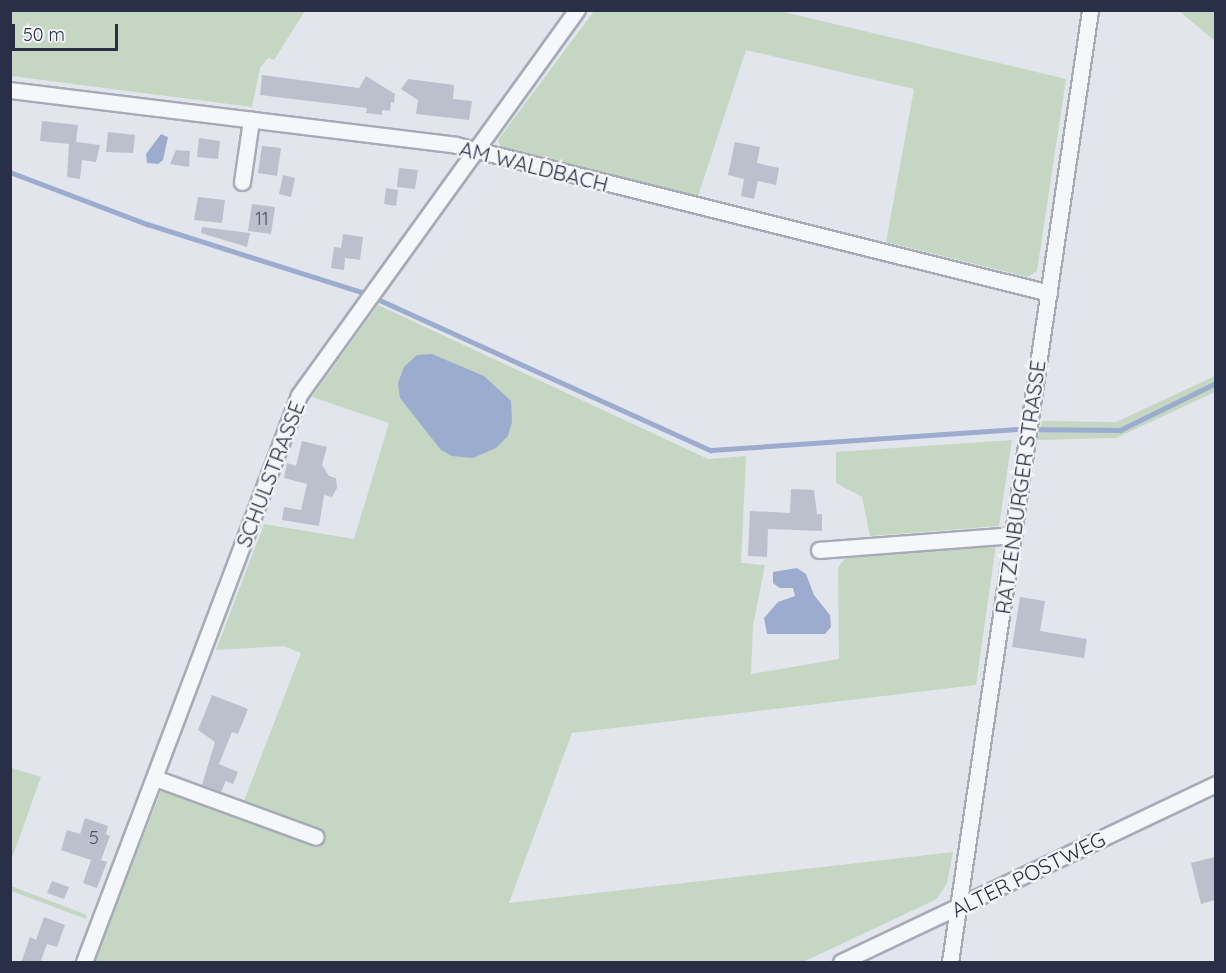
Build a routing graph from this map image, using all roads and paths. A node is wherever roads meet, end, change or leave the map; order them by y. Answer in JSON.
{"nodes":[{"id":1,"x":577,"y":10,"type":"edge"},
{"id":2,"x":1090,"y":10,"type":"edge"},
{"id":3,"x":10,"y":90,"type":"edge"},
{"id":4,"x":251,"y":120,"type":"junction"},
{"id":5,"x":477,"y":151,"type":"junction"},
{"id":6,"x":242,"y":182,"type":"dead end"},
{"id":7,"x":1049,"y":293,"type":"junction"},
{"id":8,"x":1013,"y":535,"type":"junction"},
{"id":9,"x":819,"y":550,"type":"dead end"},
{"id":10,"x":154,"y":778,"type":"junction"},
{"id":11,"x":1215,"y":784,"type":"edge"},
{"id":12,"x":316,"y":837,"type":"dead end"},
{"id":13,"x":958,"y":907,"type":"junction"},
{"id":14,"x":84,"y":963,"type":"edge"},
{"id":15,"x":841,"y":963,"type":"edge"},
{"id":16,"x":950,"y":963,"type":"edge"}],
"edges":[{"from":1,"to":5,"type":"street","name":"SCHULSTRASSE"},
{"from":2,"to":7,"type":"street","name":"RATZENBURGER STRASSE"},
{"from":3,"to":4,"type":"street","name":"AM WALDBACH"},
{"from":4,"to":5,"type":"street","name":"AM WALDBACH"},
{"from":4,"to":6,"type":"street"},
{"from":5,"to":7,"type":"street","name":"AM WALDBACH"},
{"from":5,"to":10,"type":"street","name":"SCHULSTRASSE"},
{"from":7,"to":8,"type":"street","name":"RATZENBURGER STRASSE"},
{"from":8,"to":9,"type":"street"},
{"from":8,"to":13,"type":"street","name":"RATZENBURGER STRASSE"},
{"from":10,"to":12,"type":"street"},
{"from":10,"to":14,"type":"street","name":"SCHULSTRASSE"},
{"from":11,"to":13,"type":"street","name":"ALTER POSTWEG"},
{"from":13,"to":15,"type":"street","name":"ALTER POSTWEG"},
{"from":13,"to":16,"type":"street","name":"RATZENBURGER STRASSE"}]}
